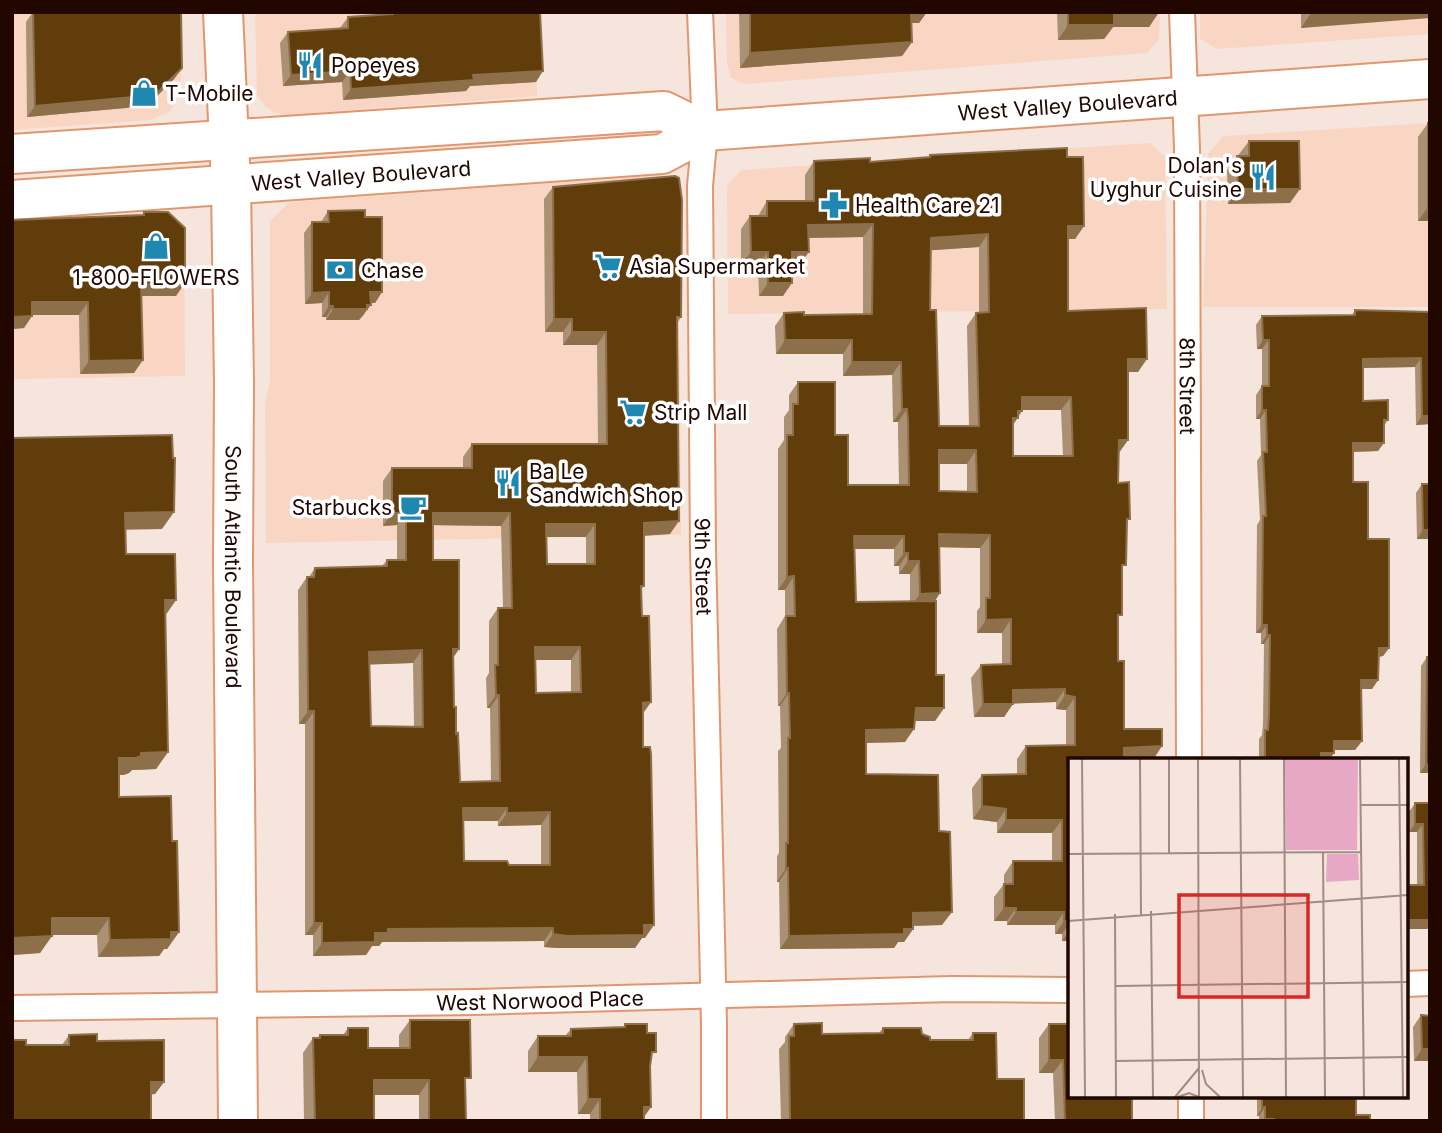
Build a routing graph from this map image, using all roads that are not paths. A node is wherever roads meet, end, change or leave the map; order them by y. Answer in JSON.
{"nodes":[{"id":1,"x":223,"y":12,"type":"edge"},
{"id":2,"x":700,"y":12,"type":"edge"},
{"id":3,"x":1182,"y":12,"type":"edge"},
{"id":4,"x":1430,"y":79,"type":"edge"},
{"id":5,"x":1185,"y":97,"type":"junction"},
{"id":6,"x":705,"y":131,"type":"junction"},
{"id":7,"x":228,"y":138,"type":"junction"},
{"id":8,"x":12,"y":154,"type":"edge"},
{"id":9,"x":230,"y":185,"type":"junction"},
{"id":10,"x":12,"y":200,"type":"edge"},
{"id":11,"x":1189,"y":758,"type":"edge"},
{"id":12,"x":1430,"y":983,"type":"edge"},
{"id":13,"x":1407,"y":984,"type":"edge"},
{"id":14,"x":1068,"y":990,"type":"edge"},
{"id":15,"x":713,"y":995,"type":"junction"},
{"id":16,"x":237,"y":1005,"type":"junction"},
{"id":17,"x":12,"y":1007,"type":"edge"},
{"id":18,"x":1191,"y":1098,"type":"edge"},
{"id":19,"x":238,"y":1121,"type":"edge"},
{"id":20,"x":714,"y":1121,"type":"edge"},
{"id":21,"x":1191,"y":1121,"type":"edge"}],
"edges":[{"from":1,"to":7,"type":"main road","name":"South Atlantic Boulevard"},
{"from":2,"to":6,"type":"street","name":"9th Street"},
{"from":3,"to":5,"type":"street","name":"8th Street"},
{"from":4,"to":5,"type":"main road","name":"West Valley Boulevard"},
{"from":5,"to":6,"type":"main road","name":"West Valley Boulevard"},
{"from":5,"to":11,"type":"street","name":"8th Street"},
{"from":6,"to":7,"type":"main road"},
{"from":6,"to":9,"type":"main road","name":"West Valley Boulevard"},
{"from":6,"to":15,"type":"street","name":"9th Street"},
{"from":7,"to":8,"type":"main road"},
{"from":7,"to":9,"type":"main road","name":"South Atlantic Boulevard"},
{"from":9,"to":10,"type":"main road","name":"West Valley Boulevard"},
{"from":9,"to":16,"type":"main road","name":"South Atlantic Boulevard"},
{"from":12,"to":13,"type":"street"},
{"from":14,"to":15,"type":"street","name":"West Norwood Place"},
{"from":15,"to":16,"type":"street","name":"West Norwood Place"},
{"from":15,"to":20,"type":"street","name":"9th Street"},
{"from":16,"to":17,"type":"street","name":"West Norwood Place"},
{"from":16,"to":19,"type":"main road","name":"South Atlantic Boulevard"},
{"from":18,"to":21,"type":"street"}]}
